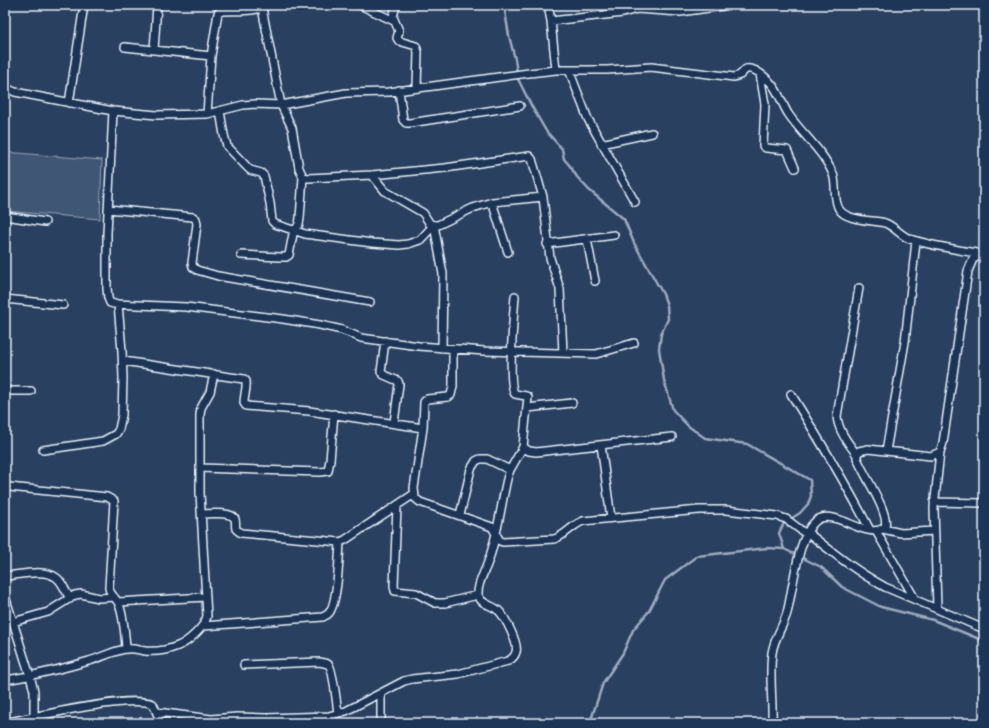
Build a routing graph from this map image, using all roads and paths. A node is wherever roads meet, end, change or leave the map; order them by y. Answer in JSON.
{"nodes":[{"id":1,"x":84,"y":5,"type":"edge"},
{"id":2,"x":157,"y":5,"type":"edge"},
{"id":3,"x":360,"y":5,"type":"edge"},
{"id":4,"x":396,"y":5,"type":"edge"},
{"id":5,"x":548,"y":5,"type":"edge"},
{"id":6,"x":723,"y":6,"type":"edge"},
{"id":7,"x":264,"y":7,"type":"edge"},
{"id":8,"x":394,"y":21,"type":"junction"},
{"id":9,"x":551,"y":22,"type":"junction"},
{"id":10,"x":125,"y":47,"type":"dead end"},
{"id":11,"x":154,"y":50,"type":"junction"},
{"id":12,"x":211,"y":56,"type":"junction"},
{"id":13,"x":556,"y":70,"type":"junction"},
{"id":14,"x":569,"y":70,"type":"junction"},
{"id":15,"x":760,"y":74,"type":"junction"},
{"id":16,"x":5,"y":86,"type":"edge"},
{"id":17,"x":417,"y":88,"type":"junction"},
{"id":18,"x":399,"y":90,"type":"junction"},
{"id":19,"x":69,"y":103,"type":"junction"},
{"id":20,"x":281,"y":105,"type":"junction"},
{"id":21,"x":520,"y":106,"type":"dead end"},
{"id":22,"x":114,"y":111,"type":"junction"},
{"id":23,"x":220,"y":111,"type":"junction"},
{"id":24,"x":206,"y":114,"type":"junction"},
{"id":25,"x":652,"y":133,"type":"dead end"},
{"id":26,"x":601,"y":144,"type":"junction"},
{"id":27,"x":795,"y":168,"type":"dead end"},
{"id":28,"x":372,"y":174,"type":"junction"},
{"id":29,"x":303,"y":177,"type":"junction"},
{"id":30,"x":543,"y":197,"type":"junction"},
{"id":31,"x":492,"y":202,"type":"junction"},
{"id":32,"x":635,"y":202,"type":"dead end"},
{"id":33,"x":108,"y":209,"type":"junction"},
{"id":34,"x":5,"y":216,"type":"edge"},
{"id":35,"x":45,"y":222,"type":"dead end"},
{"id":36,"x":434,"y":225,"type":"junction"},
{"id":37,"x":295,"y":229,"type":"junction"},
{"id":38,"x":614,"y":235,"type":"dead end"},
{"id":39,"x":587,"y":239,"type":"junction"},
{"id":40,"x":916,"y":241,"type":"junction"},
{"id":41,"x":547,"y":244,"type":"junction"},
{"id":42,"x":508,"y":252,"type":"dead end"},
{"id":43,"x":983,"y":254,"type":"edge"},
{"id":44,"x":241,"y":255,"type":"dead end"},
{"id":45,"x":595,"y":281,"type":"dead end"},
{"id":46,"x":859,"y":288,"type":"dead end"},
{"id":47,"x":515,"y":296,"type":"dead end"},
{"id":48,"x":5,"y":299,"type":"edge"},
{"id":49,"x":370,"y":302,"type":"dead end"},
{"id":50,"x":118,"y":304,"type":"junction"},
{"id":51,"x":62,"y":305,"type":"dead end"},
{"id":52,"x":385,"y":341,"type":"junction"},
{"id":53,"x":634,"y":343,"type":"dead end"},
{"id":54,"x":442,"y":348,"type":"junction"},
{"id":55,"x":453,"y":349,"type":"junction"},
{"id":56,"x":511,"y":352,"type":"junction"},
{"id":57,"x":563,"y":353,"type":"junction"},
{"id":58,"x":123,"y":361,"type":"junction"},
{"id":59,"x":214,"y":374,"type":"junction"},
{"id":60,"x":5,"y":391,"type":"edge"},
{"id":61,"x":31,"y":391,"type":"dead end"},
{"id":62,"x":790,"y":394,"type":"dead end"},
{"id":63,"x":572,"y":403,"type":"dead end"},
{"id":64,"x":527,"y":408,"type":"junction"},
{"id":65,"x":334,"y":414,"type":"junction"},
{"id":66,"x":394,"y":423,"type":"junction"},
{"id":67,"x":423,"y":428,"type":"junction"},
{"id":68,"x":672,"y":437,"type":"dead end"},
{"id":69,"x":601,"y":445,"type":"junction"},
{"id":70,"x":523,"y":447,"type":"junction"},
{"id":71,"x":43,"y":450,"type":"dead end"},
{"id":72,"x":886,"y":451,"type":"junction"},
{"id":73,"x":940,"y":452,"type":"junction"},
{"id":74,"x":857,"y":456,"type":"junction"},
{"id":75,"x":200,"y":468,"type":"junction"},
{"id":76,"x":510,"y":470,"type":"junction"},
{"id":77,"x":10,"y":487,"type":"dead end"},
{"id":78,"x":414,"y":494,"type":"junction"},
{"id":79,"x":934,"y":502,"type":"junction"},
{"id":80,"x":982,"y":503,"type":"dead end"},
{"id":81,"x":397,"y":506,"type":"junction"},
{"id":82,"x":202,"y":514,"type":"junction"},
{"id":83,"x":460,"y":516,"type":"junction"},
{"id":84,"x":611,"y":518,"type":"junction"},
{"id":85,"x":876,"y":530,"type":"junction"},
{"id":86,"x":934,"y":531,"type":"junction"},
{"id":87,"x":496,"y":533,"type":"junction"},
{"id":88,"x":807,"y":533,"type":"junction"},
{"id":89,"x":340,"y":542,"type":"junction"},
{"id":90,"x":5,"y":576,"type":"edge"},
{"id":91,"x":478,"y":595,"type":"junction"},
{"id":92,"x":5,"y":596,"type":"edge"},
{"id":93,"x":206,"y":597,"type":"junction"},
{"id":94,"x":70,"y":599,"type":"junction"},
{"id":95,"x":915,"y":599,"type":"junction"},
{"id":96,"x":116,"y":600,"type":"junction"},
{"id":97,"x":937,"y":608,"type":"junction"},
{"id":98,"x":13,"y":622,"type":"junction"},
{"id":99,"x":203,"y":626,"type":"junction"},
{"id":100,"x":984,"y":629,"type":"edge"},
{"id":101,"x":126,"y":648,"type":"junction"},
{"id":102,"x":244,"y":665,"type":"dead end"},
{"id":103,"x":30,"y":676,"type":"junction"},
{"id":104,"x":5,"y":680,"type":"edge"},
{"id":105,"x":381,"y":693,"type":"junction"},
{"id":106,"x":157,"y":712,"type":"junction"},
{"id":107,"x":338,"y":714,"type":"junction"},
{"id":108,"x":34,"y":720,"type":"edge"},
{"id":109,"x":243,"y":720,"type":"edge"},
{"id":110,"x":5,"y":723,"type":"edge"},
{"id":111,"x":161,"y":723,"type":"edge"},
{"id":112,"x":381,"y":723,"type":"edge"},
{"id":113,"x":772,"y":723,"type":"edge"}],
"edges":[{"from":1,"to":19,"type":"street"},
{"from":2,"to":11,"type":"street"},
{"from":3,"to":8,"type":"street"},
{"from":4,"to":8,"type":"street"},
{"from":5,"to":9,"type":"street"},
{"from":6,"to":9,"type":"street"},
{"from":7,"to":12,"type":"street"},
{"from":7,"to":20,"type":"street"},
{"from":8,"to":17,"type":"street"},
{"from":9,"to":13,"type":"street"},
{"from":10,"to":11,"type":"street"},
{"from":11,"to":12,"type":"street"},
{"from":12,"to":24,"type":"street"},
{"from":13,"to":14,"type":"street"},
{"from":13,"to":17,"type":"street"},
{"from":14,"to":15,"type":"street"},
{"from":14,"to":26,"type":"street"},
{"from":15,"to":27,"type":"street"},
{"from":15,"to":40,"type":"street"},
{"from":16,"to":19,"type":"street"},
{"from":17,"to":18,"type":"street"},
{"from":18,"to":20,"type":"street"},
{"from":18,"to":21,"type":"street"},
{"from":19,"to":22,"type":"street"},
{"from":20,"to":23,"type":"street"},
{"from":20,"to":29,"type":"street"},
{"from":22,"to":24,"type":"street"},
{"from":22,"to":33,"type":"street"},
{"from":23,"to":24,"type":"street"},
{"from":23,"to":37,"type":"street"},
{"from":25,"to":26,"type":"street"},
{"from":26,"to":32,"type":"street"},
{"from":28,"to":29,"type":"street"},
{"from":28,"to":30,"type":"street"},
{"from":28,"to":36,"type":"street"},
{"from":29,"to":37,"type":"street"},
{"from":30,"to":31,"type":"street"},
{"from":30,"to":41,"type":"street"},
{"from":31,"to":36,"type":"street"},
{"from":31,"to":42,"type":"street"},
{"from":33,"to":49,"type":"street"},
{"from":33,"to":50,"type":"street"},
{"from":34,"to":35,"type":"street"},
{"from":36,"to":37,"type":"street"},
{"from":36,"to":54,"type":"street"},
{"from":37,"to":44,"type":"street"},
{"from":38,"to":39,"type":"street"},
{"from":39,"to":41,"type":"street"},
{"from":39,"to":45,"type":"street"},
{"from":40,"to":43,"type":"street"},
{"from":40,"to":72,"type":"street"},
{"from":41,"to":57,"type":"street"},
{"from":43,"to":73,"type":"street"},
{"from":46,"to":74,"type":"street"},
{"from":47,"to":56,"type":"street"},
{"from":48,"to":51,"type":"street"},
{"from":50,"to":52,"type":"street"},
{"from":50,"to":58,"type":"street"},
{"from":52,"to":54,"type":"street"},
{"from":52,"to":66,"type":"street"},
{"from":53,"to":57,"type":"street"},
{"from":54,"to":55,"type":"street"},
{"from":55,"to":56,"type":"street"},
{"from":55,"to":67,"type":"street"},
{"from":56,"to":57,"type":"street"},
{"from":56,"to":64,"type":"street"},
{"from":58,"to":59,"type":"street"},
{"from":58,"to":71,"type":"street"},
{"from":59,"to":65,"type":"street"},
{"from":59,"to":75,"type":"street"},
{"from":60,"to":61,"type":"street"},
{"from":62,"to":85,"type":"street"},
{"from":63,"to":64,"type":"street"},
{"from":64,"to":70,"type":"street"},
{"from":65,"to":66,"type":"street"},
{"from":65,"to":75,"type":"street"},
{"from":66,"to":67,"type":"street"},
{"from":67,"to":78,"type":"street"},
{"from":68,"to":69,"type":"street"},
{"from":69,"to":70,"type":"street"},
{"from":69,"to":84,"type":"street"},
{"from":70,"to":76,"type":"street"},
{"from":72,"to":73,"type":"street"},
{"from":72,"to":74,"type":"street"},
{"from":73,"to":79,"type":"street"},
{"from":74,"to":85,"type":"street"},
{"from":75,"to":82,"type":"street"},
{"from":76,"to":83,"type":"street"},
{"from":76,"to":87,"type":"street"},
{"from":77,"to":96,"type":"street"},
{"from":78,"to":81,"type":"street"},
{"from":78,"to":83,"type":"street"},
{"from":79,"to":80,"type":"street"},
{"from":79,"to":86,"type":"street"},
{"from":81,"to":89,"type":"street"},
{"from":81,"to":91,"type":"street"},
{"from":82,"to":89,"type":"street"},
{"from":82,"to":93,"type":"street"},
{"from":83,"to":87,"type":"street"},
{"from":84,"to":87,"type":"street"},
{"from":84,"to":88,"type":"street"},
{"from":85,"to":86,"type":"street"},
{"from":85,"to":88,"type":"street"},
{"from":85,"to":95,"type":"street"},
{"from":86,"to":97,"type":"street"},
{"from":87,"to":91,"type":"street"},
{"from":88,"to":95,"type":"street"},
{"from":88,"to":113,"type":"street"},
{"from":89,"to":99,"type":"street"},
{"from":90,"to":94,"type":"street"},
{"from":91,"to":105,"type":"street"},
{"from":92,"to":98,"type":"street"},
{"from":93,"to":96,"type":"street"},
{"from":93,"to":99,"type":"street"},
{"from":94,"to":96,"type":"street"},
{"from":94,"to":98,"type":"street"},
{"from":95,"to":97,"type":"street"},
{"from":96,"to":101,"type":"street"},
{"from":97,"to":100,"type":"street"},
{"from":98,"to":103,"type":"street"},
{"from":99,"to":101,"type":"street"},
{"from":101,"to":103,"type":"street"},
{"from":102,"to":107,"type":"street"},
{"from":103,"to":104,"type":"street"},
{"from":103,"to":108,"type":"street"},
{"from":105,"to":107,"type":"street"},
{"from":105,"to":112,"type":"street"},
{"from":106,"to":108,"type":"street"},
{"from":106,"to":109,"type":"street"},
{"from":106,"to":111,"type":"street"},
{"from":107,"to":109,"type":"street"},
{"from":108,"to":110,"type":"street"}]}
